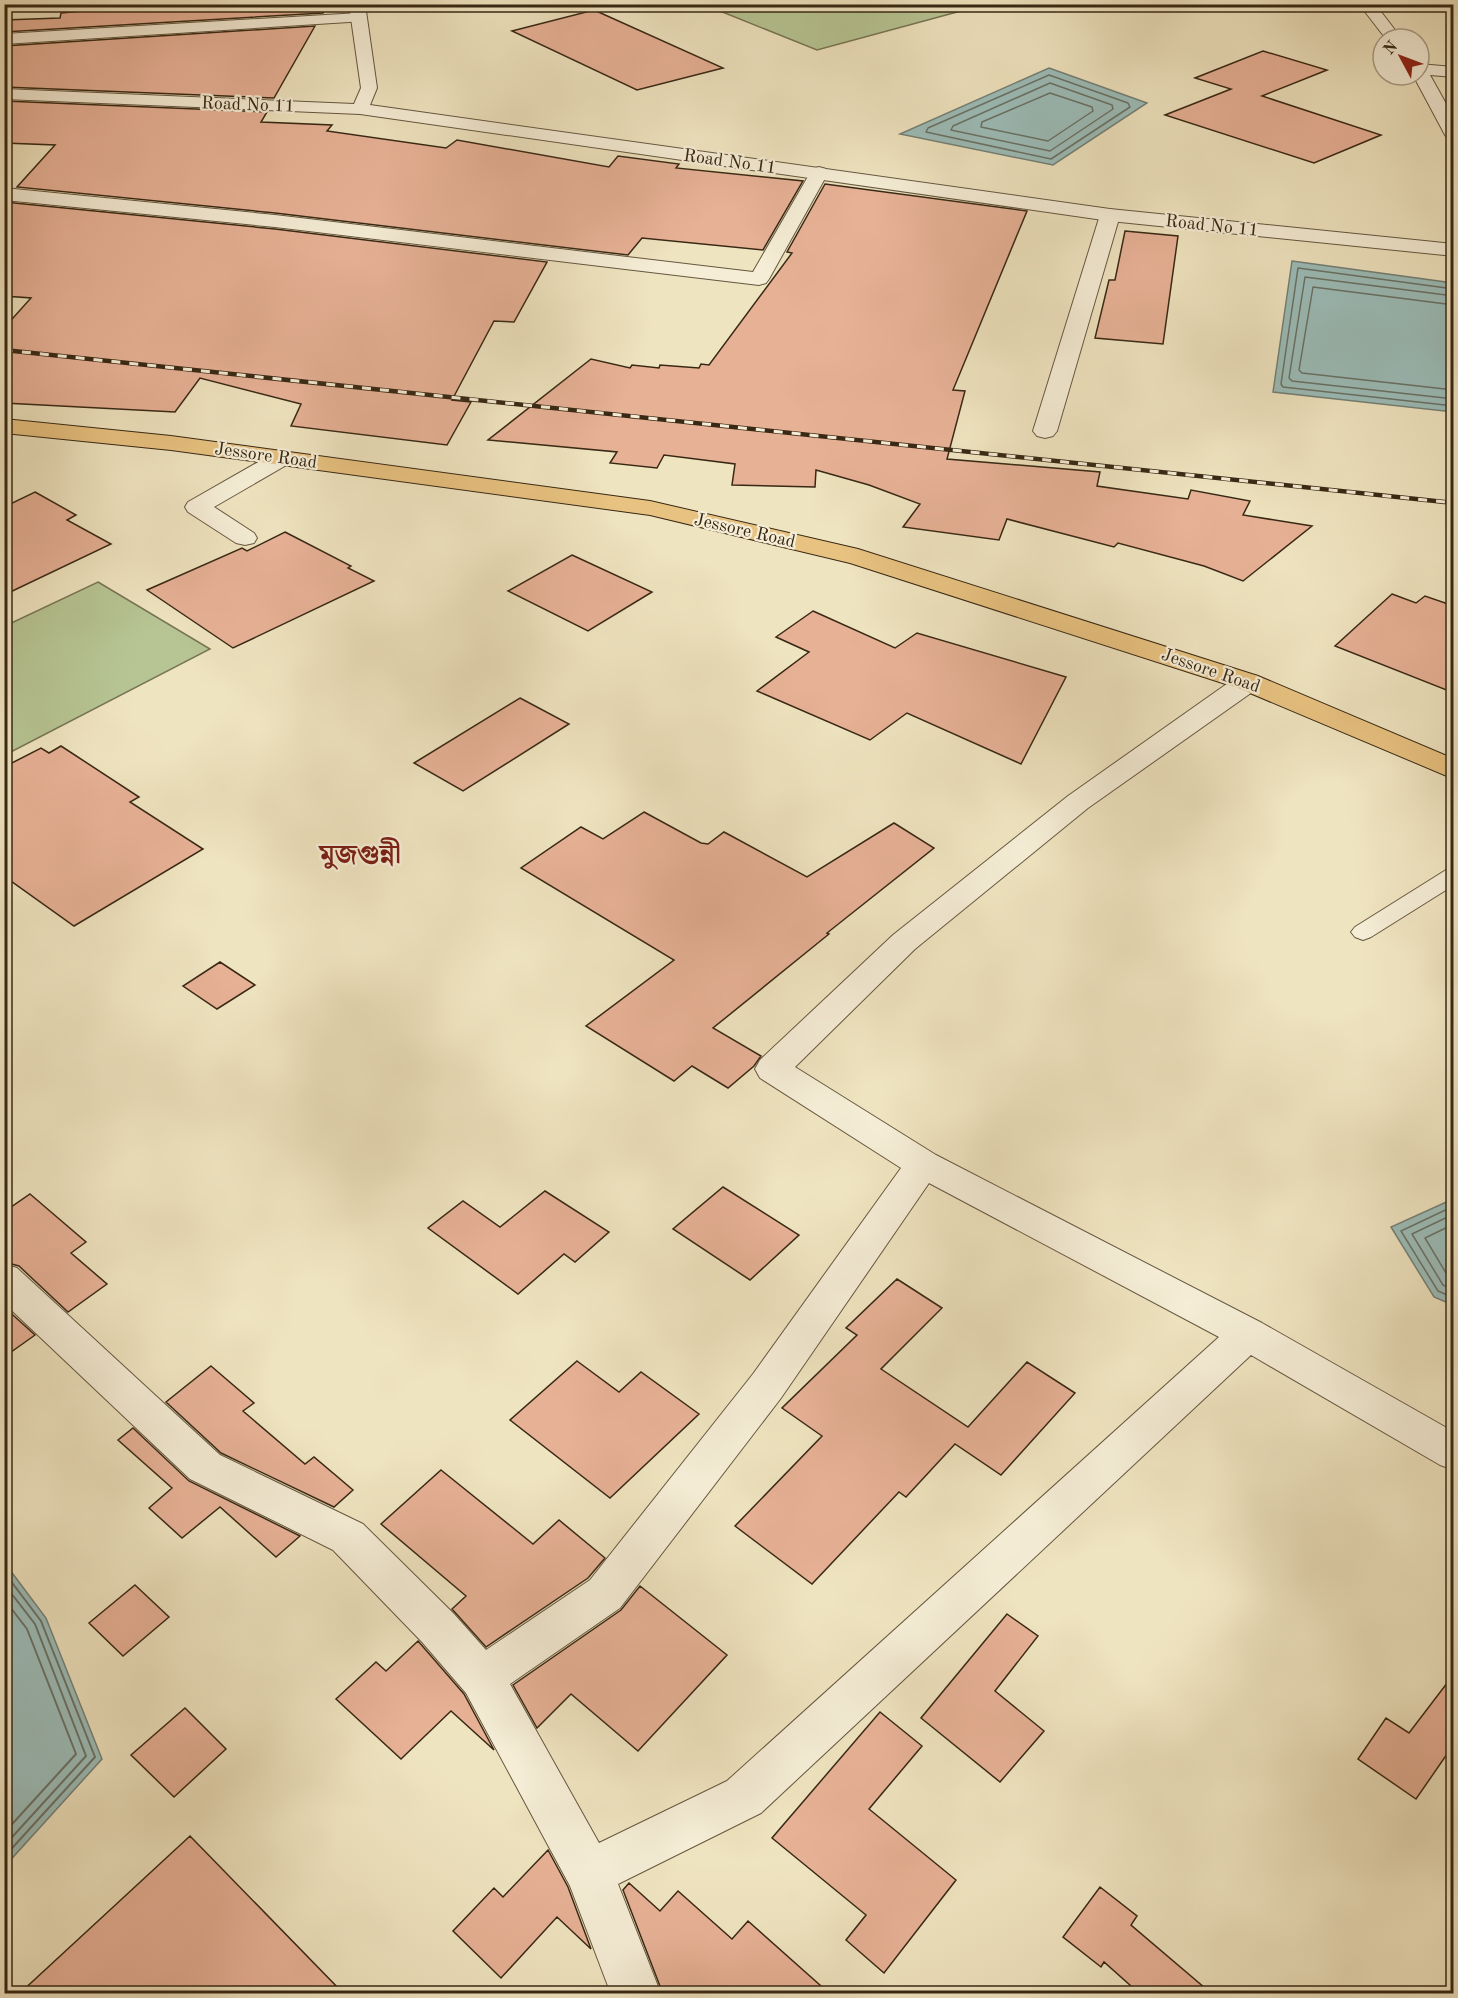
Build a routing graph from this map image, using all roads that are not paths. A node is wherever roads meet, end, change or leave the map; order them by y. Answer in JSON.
{"nodes":[{"id":1,"x":1366,"y":4,"type":"edge"},
{"id":2,"x":358,"y":11,"type":"edge"},
{"id":3,"x":1384,"y":27,"type":"edge"},
{"id":4,"x":4,"y":39,"type":"edge"},
{"id":5,"x":1431,"y":71,"type":"edge"},
{"id":6,"x":1454,"y":72,"type":"edge"},
{"id":7,"x":1428,"y":87,"type":"edge"},
{"id":8,"x":4,"y":94,"type":"edge"},
{"id":9,"x":360,"y":109,"type":"junction"},
{"id":10,"x":1454,"y":135,"type":"edge"},
{"id":11,"x":819,"y":174,"type":"junction"},
{"id":12,"x":4,"y":194,"type":"edge"},
{"id":13,"x":1110,"y":215,"type":"junction"},
{"id":14,"x":1454,"y":250,"type":"edge"},
{"id":15,"x":4,"y":426,"type":"edge"},
{"id":16,"x":1045,"y":431,"type":"dead end"},
{"id":17,"x":282,"y":458,"type":"junction"},
{"id":18,"x":245,"y":538,"type":"dead end"},
{"id":19,"x":1248,"y":681,"type":"junction"},
{"id":20,"x":1454,"y":770,"type":"edge"},
{"id":21,"x":1454,"y":875,"type":"edge"},
{"id":22,"x":1363,"y":932,"type":"dead end"},
{"id":23,"x":923,"y":1164,"type":"junction"},
{"id":24,"x":4,"y":1279,"type":"edge"},
{"id":25,"x":1248,"y":1334,"type":"junction"},
{"id":26,"x":1454,"y":1453,"type":"edge"},
{"id":27,"x":482,"y":1678,"type":"junction"},
{"id":28,"x":589,"y":1874,"type":"junction"},
{"id":29,"x":636,"y":1994,"type":"edge"}],
"edges":[{"from":1,"to":3,"type":"street"},
{"from":2,"to":4,"type":"street"},
{"from":2,"to":9,"type":"street"},
{"from":5,"to":6,"type":"street"},
{"from":7,"to":10,"type":"street"},
{"from":8,"to":9,"type":"street","name":"Road No 11"},
{"from":9,"to":11,"type":"street","name":"Road No 11"},
{"from":11,"to":12,"type":"street"},
{"from":11,"to":13,"type":"street","name":"Road No 11"},
{"from":13,"to":14,"type":"street","name":"Road No 11"},
{"from":13,"to":16,"type":"street"},
{"from":15,"to":17,"type":"highway","name":"Jessore Road"},
{"from":17,"to":18,"type":"street"},
{"from":17,"to":19,"type":"highway","name":"Jessore Road"},
{"from":19,"to":20,"type":"highway","name":"Jessore Road"},
{"from":19,"to":23,"type":"street"},
{"from":21,"to":22,"type":"lane"},
{"from":23,"to":25,"type":"street"},
{"from":23,"to":27,"type":"street"},
{"from":24,"to":27,"type":"street"},
{"from":25,"to":26,"type":"street"},
{"from":25,"to":28,"type":"street"},
{"from":27,"to":28,"type":"street"},
{"from":28,"to":29,"type":"street"}]}
